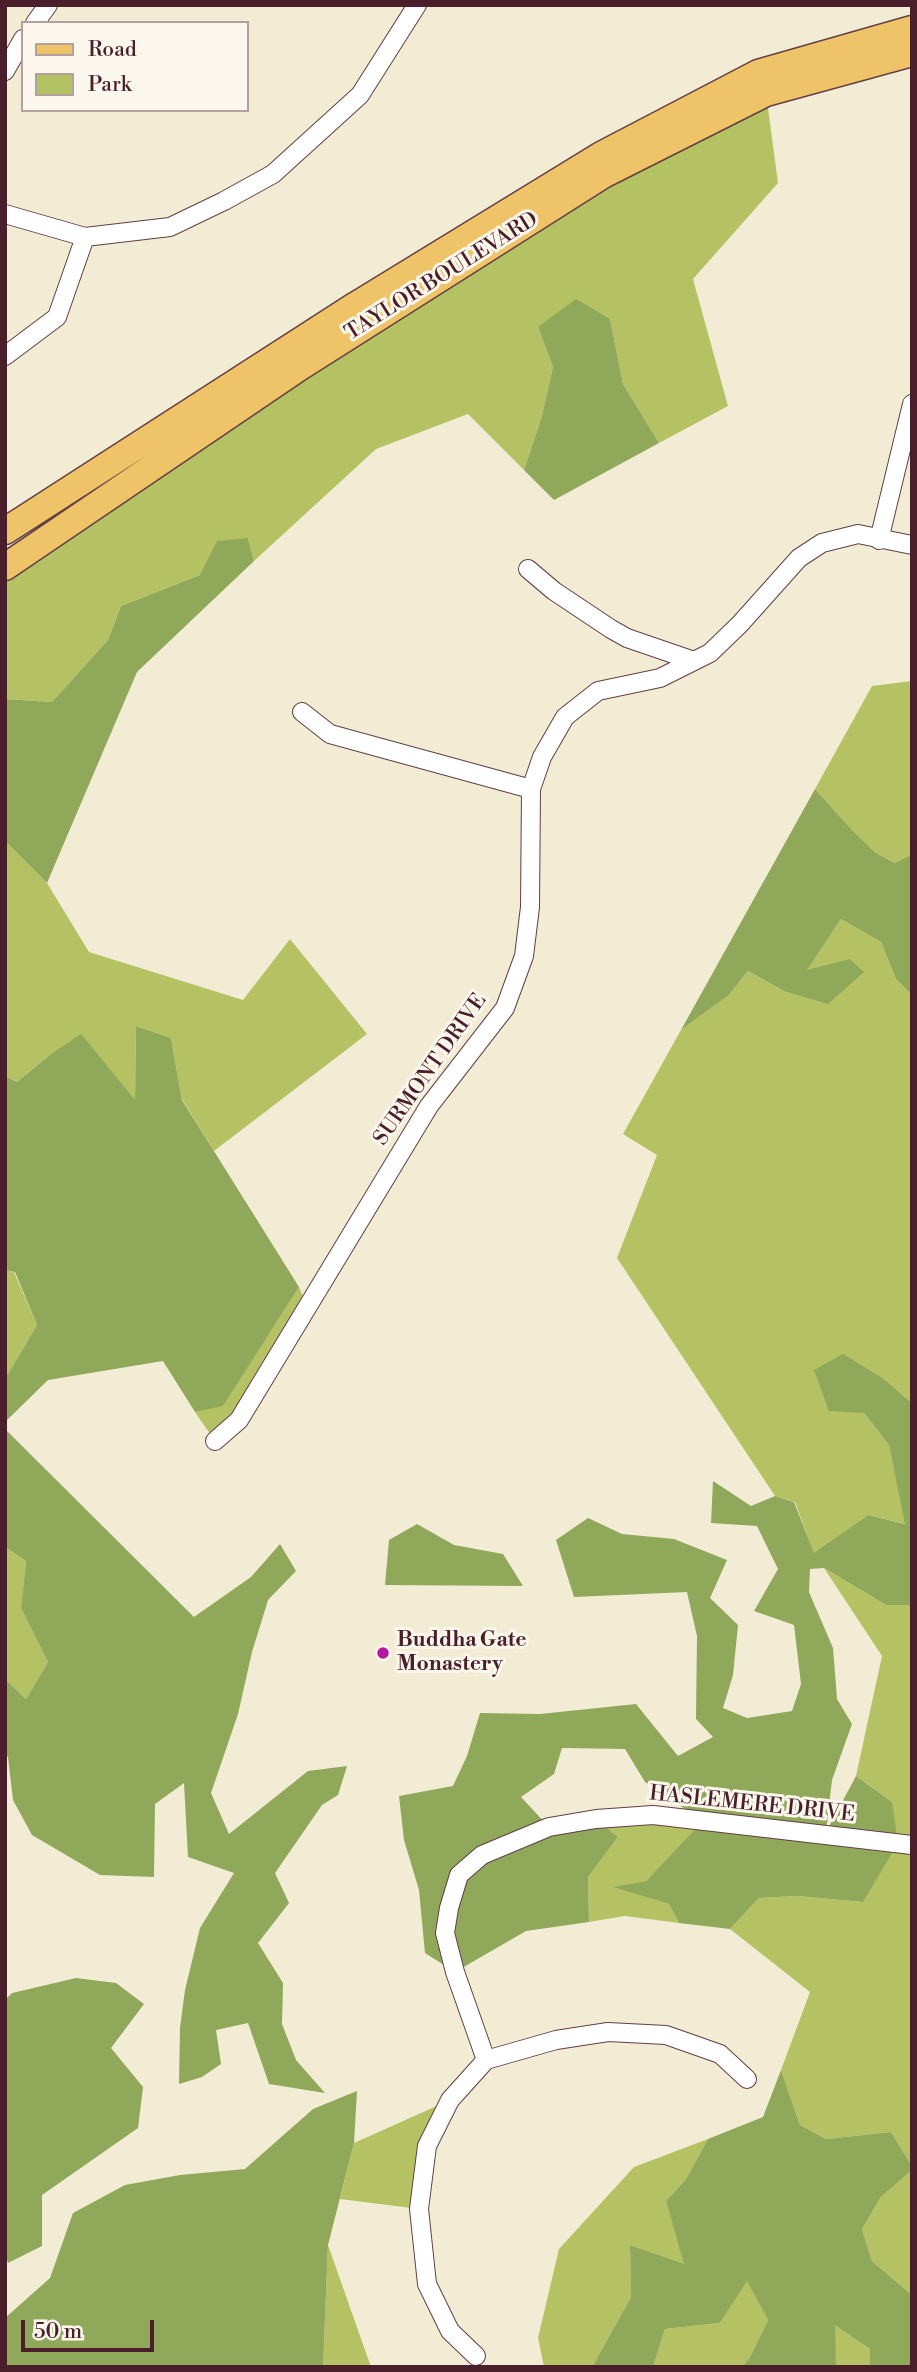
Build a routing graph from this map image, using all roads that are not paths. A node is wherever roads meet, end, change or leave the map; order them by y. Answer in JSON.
{"nodes":[{"id":1,"x":48,"y":5,"type":"edge"},
{"id":2,"x":417,"y":5,"type":"edge"},
{"id":3,"x":36,"y":21,"type":"edge"},
{"id":4,"x":912,"y":29,"type":"edge"},
{"id":5,"x":21,"y":43,"type":"edge"},
{"id":6,"x":912,"y":53,"type":"edge"},
{"id":7,"x":5,"y":71,"type":"edge"},
{"id":8,"x":5,"y":214,"type":"edge"},
{"id":9,"x":85,"y":237,"type":"junction"},
{"id":10,"x":5,"y":356,"type":"edge"},
{"id":11,"x":912,"y":404,"type":"edge"},
{"id":12,"x":5,"y":531,"type":"edge"},
{"id":13,"x":879,"y":540,"type":"junction"},
{"id":14,"x":912,"y":545,"type":"edge"},
{"id":15,"x":5,"y":568,"type":"edge"},
{"id":16,"x":528,"y":569,"type":"dead end"},
{"id":17,"x":694,"y":661,"type":"junction"},
{"id":18,"x":302,"y":712,"type":"dead end"},
{"id":19,"x":531,"y":789,"type":"junction"},
{"id":20,"x":215,"y":1441,"type":"dead end"},
{"id":21,"x":912,"y":1845,"type":"edge"},
{"id":22,"x":486,"y":2060,"type":"junction"},
{"id":23,"x":747,"y":2079,"type":"dead end"},
{"id":24,"x":476,"y":2356,"type":"dead end"}],
"edges":[{"from":1,"to":3,"type":"street"},
{"from":2,"to":9,"type":"street"},
{"from":4,"to":12,"type":"main road","name":"TAYLOR BOULEVARD"},
{"from":5,"to":7,"type":"street"},
{"from":6,"to":15,"type":"main road","name":"TAYLOR BOULEVARD"},
{"from":8,"to":9,"type":"street"},
{"from":9,"to":10,"type":"street"},
{"from":11,"to":13,"type":"street"},
{"from":13,"to":14,"type":"street","name":"SURMONT DRIVE"},
{"from":13,"to":17,"type":"street","name":"SURMONT DRIVE"},
{"from":16,"to":17,"type":"street"},
{"from":17,"to":19,"type":"street","name":"SURMONT DRIVE"},
{"from":18,"to":19,"type":"street"},
{"from":19,"to":20,"type":"street","name":"SURMONT DRIVE"},
{"from":21,"to":22,"type":"street","name":"HASLEMERE DRIVE"},
{"from":22,"to":23,"type":"street"},
{"from":22,"to":24,"type":"street"}]}
